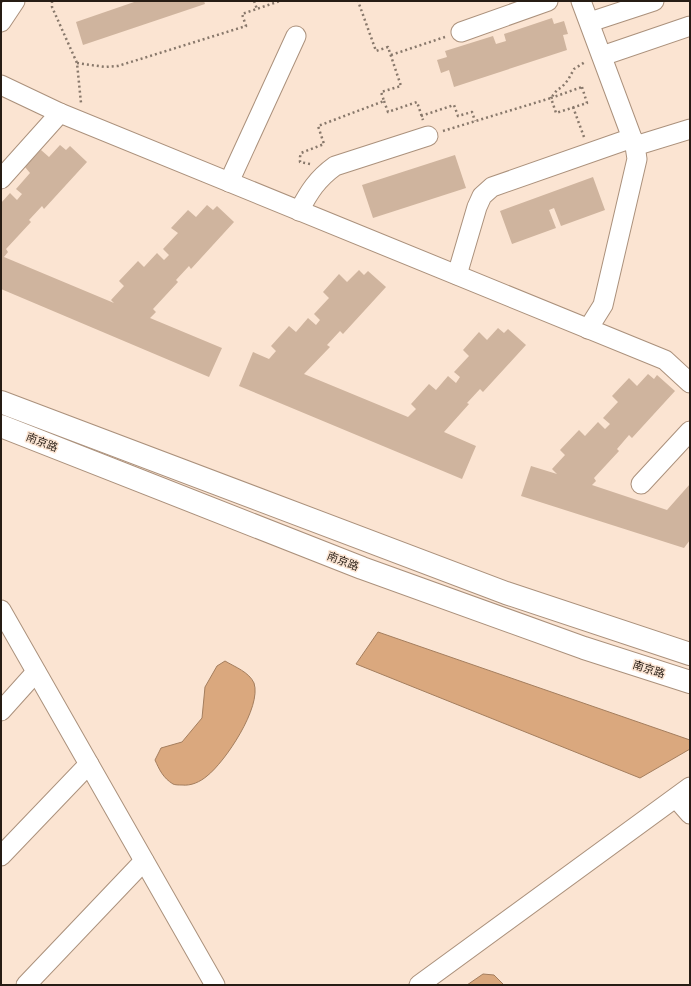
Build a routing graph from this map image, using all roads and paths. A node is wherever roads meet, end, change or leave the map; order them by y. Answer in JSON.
{"nodes":[{"id":1,"x":15,"y":1,"type":"edge"},
{"id":2,"x":52,"y":1,"type":"edge"},
{"id":3,"x":254,"y":1,"type":"edge"},
{"id":4,"x":280,"y":1,"type":"edge"},
{"id":5,"x":358,"y":1,"type":"edge"},
{"id":6,"x":548,"y":1,"type":"edge"},
{"id":7,"x":581,"y":1,"type":"edge"},
{"id":8,"x":654,"y":1,"type":"edge"},
{"id":9,"x":257,"y":9,"type":"junction"},
{"id":10,"x":1,"y":22,"type":"edge"},
{"id":11,"x":590,"y":22,"type":"junction"},
{"id":12,"x":690,"y":26,"type":"edge"},
{"id":13,"x":461,"y":32,"type":"joint"},
{"id":14,"x":296,"y":36,"type":"dead end"},
{"id":15,"x":391,"y":55,"type":"junction"},
{"id":16,"x":602,"y":56,"type":"junction"},
{"id":17,"x":77,"y":63,"type":"junction"},
{"id":18,"x":1,"y":85,"type":"edge"},
{"id":19,"x":551,"y":98,"type":"junction"},
{"id":20,"x":384,"y":101,"type":"junction"},
{"id":21,"x":82,"y":105,"type":"dead end"},
{"id":22,"x":573,"y":107,"type":"junction"},
{"id":23,"x":60,"y":113,"type":"junction"},
{"id":24,"x":421,"y":116,"type":"junction"},
{"id":25,"x":475,"y":121,"type":"junction"},
{"id":26,"x":690,"y":129,"type":"edge"},
{"id":27,"x":428,"y":136,"type":"junction"},
{"id":28,"x":634,"y":142,"type":"junction"},
{"id":29,"x":590,"y":153,"type":"junction"},
{"id":30,"x":325,"y":172,"type":"junction"},
{"id":31,"x":1,"y":179,"type":"edge"},
{"id":32,"x":229,"y":182,"type":"junction"},
{"id":33,"x":299,"y":211,"type":"junction"},
{"id":34,"x":457,"y":276,"type":"junction"},
{"id":35,"x":588,"y":329,"type":"junction"},
{"id":36,"x":690,"y":383,"type":"edge"},
{"id":37,"x":1,"y":402,"type":"edge"},
{"id":38,"x":1,"y":426,"type":"edge"},
{"id":39,"x":690,"y":431,"type":"edge"},
{"id":40,"x":641,"y":484,"type":"dead end"},
{"id":41,"x":1,"y":610,"type":"edge"},
{"id":42,"x":690,"y":654,"type":"edge"},
{"id":43,"x":36,"y":672,"type":"junction"},
{"id":44,"x":690,"y":682,"type":"edge"},
{"id":45,"x":1,"y":711,"type":"edge"},
{"id":46,"x":89,"y":764,"type":"junction"},
{"id":47,"x":683,"y":793,"type":"edge"},
{"id":48,"x":690,"y":814,"type":"edge"},
{"id":49,"x":1,"y":856,"type":"edge"},
{"id":50,"x":144,"y":861,"type":"junction"},
{"id":51,"x":26,"y":985,"type":"edge"},
{"id":52,"x":215,"y":985,"type":"edge"},
{"id":53,"x":419,"y":985,"type":"edge"}],
"edges":[{"from":1,"to":10,"type":"street"},
{"from":2,"to":17,"type":"path"},
{"from":3,"to":9,"type":"path"},
{"from":4,"to":9,"type":"path"},
{"from":5,"to":15,"type":"path"},
{"from":6,"to":13,"type":"street"},
{"from":7,"to":11,"type":"street"},
{"from":8,"to":11,"type":"street"},
{"from":9,"to":17,"type":"path"},
{"from":11,"to":16,"type":"street"},
{"from":12,"to":16,"type":"street"},
{"from":13,"to":15,"type":"path"},
{"from":14,"to":32,"type":"street"},
{"from":15,"to":20,"type":"path"},
{"from":16,"to":19,"type":"path"},
{"from":16,"to":28,"type":"street"},
{"from":17,"to":21,"type":"path"},
{"from":18,"to":23,"type":"street"},
{"from":19,"to":22,"type":"path"},
{"from":19,"to":22,"type":"path"},
{"from":19,"to":25,"type":"path"},
{"from":20,"to":24,"type":"path"},
{"from":20,"to":30,"type":"path"},
{"from":22,"to":29,"type":"path"},
{"from":23,"to":31,"type":"street"},
{"from":23,"to":32,"type":"street"},
{"from":24,"to":25,"type":"path"},
{"from":24,"to":27,"type":"path"},
{"from":25,"to":27,"type":"path"},
{"from":26,"to":28,"type":"street"},
{"from":27,"to":30,"type":"street"},
{"from":28,"to":29,"type":"street"},
{"from":28,"to":35,"type":"street"},
{"from":29,"to":34,"type":"street"},
{"from":30,"to":33,"type":"street"},
{"from":32,"to":33,"type":"street"},
{"from":33,"to":34,"type":"street"},
{"from":34,"to":35,"type":"street"},
{"from":35,"to":36,"type":"street"},
{"from":37,"to":42,"type":"main road","name":"南京路"},
{"from":38,"to":44,"type":"main road","name":"南京路"},
{"from":39,"to":40,"type":"street"},
{"from":41,"to":43,"type":"street"},
{"from":43,"to":45,"type":"street"},
{"from":43,"to":46,"type":"street"},
{"from":46,"to":49,"type":"street"},
{"from":46,"to":50,"type":"street"},
{"from":47,"to":48,"type":"street"},
{"from":47,"to":53,"type":"street"},
{"from":50,"to":51,"type":"street"},
{"from":50,"to":52,"type":"street"}]}
